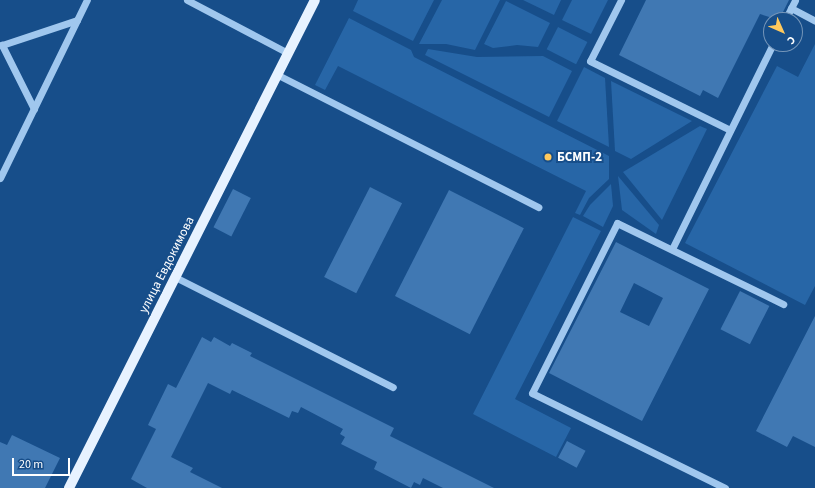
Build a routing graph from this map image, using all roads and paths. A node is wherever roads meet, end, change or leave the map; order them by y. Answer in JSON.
{"nodes":[{"id":1,"x":87,"y":0,"type":"edge"},
{"id":2,"x":187,"y":0,"type":"edge"},
{"id":3,"x":315,"y":0,"type":"edge"},
{"id":4,"x":621,"y":0,"type":"edge"},
{"id":5,"x":795,"y":0,"type":"edge"},
{"id":6,"x":791,"y":8,"type":"junction"},
{"id":7,"x":789,"y":12,"type":"edge"},
{"id":8,"x":77,"y":20,"type":"junction"},
{"id":9,"x":815,"y":21,"type":"edge"},
{"id":10,"x":1,"y":44,"type":"edge"},
{"id":11,"x":769,"y":52,"type":"edge"},
{"id":12,"x":288,"y":53,"type":"junction"},
{"id":13,"x":278,"y":75,"type":"junction"},
{"id":14,"x":34,"y":109,"type":"junction"},
{"id":15,"x":730,"y":130,"type":"junction"},
{"id":16,"x":0,"y":178,"type":"edge"},
{"id":17,"x":538,"y":207,"type":"dead end"},
{"id":18,"x":672,"y":249,"type":"junction"},
{"id":19,"x":175,"y":278,"type":"junction"},
{"id":20,"x":783,"y":304,"type":"dead end"},
{"id":21,"x":393,"y":386,"type":"dead end"},
{"id":22,"x":69,"y":488,"type":"edge"},
{"id":23,"x":725,"y":488,"type":"edge"}],
"edges":[{"from":1,"to":8,"type":"street"},
{"from":2,"to":12,"type":"street"},
{"from":3,"to":12,"type":"main road","name":"улица Евдокимова"},
{"from":4,"to":15,"type":"street"},
{"from":5,"to":6,"type":"street"},
{"from":6,"to":7,"type":"street"},
{"from":6,"to":9,"type":"street"},
{"from":8,"to":10,"type":"street"},
{"from":8,"to":14,"type":"street"},
{"from":10,"to":14,"type":"street"},
{"from":11,"to":15,"type":"street"},
{"from":12,"to":13,"type":"main road","name":"улица Евдокимова"},
{"from":13,"to":17,"type":"street"},
{"from":13,"to":19,"type":"main road","name":"улица Евдокимова"},
{"from":14,"to":16,"type":"street"},
{"from":15,"to":18,"type":"street"},
{"from":18,"to":20,"type":"street"},
{"from":18,"to":23,"type":"street"},
{"from":19,"to":21,"type":"street"},
{"from":19,"to":22,"type":"main road","name":"улица Евдокимова"}]}
